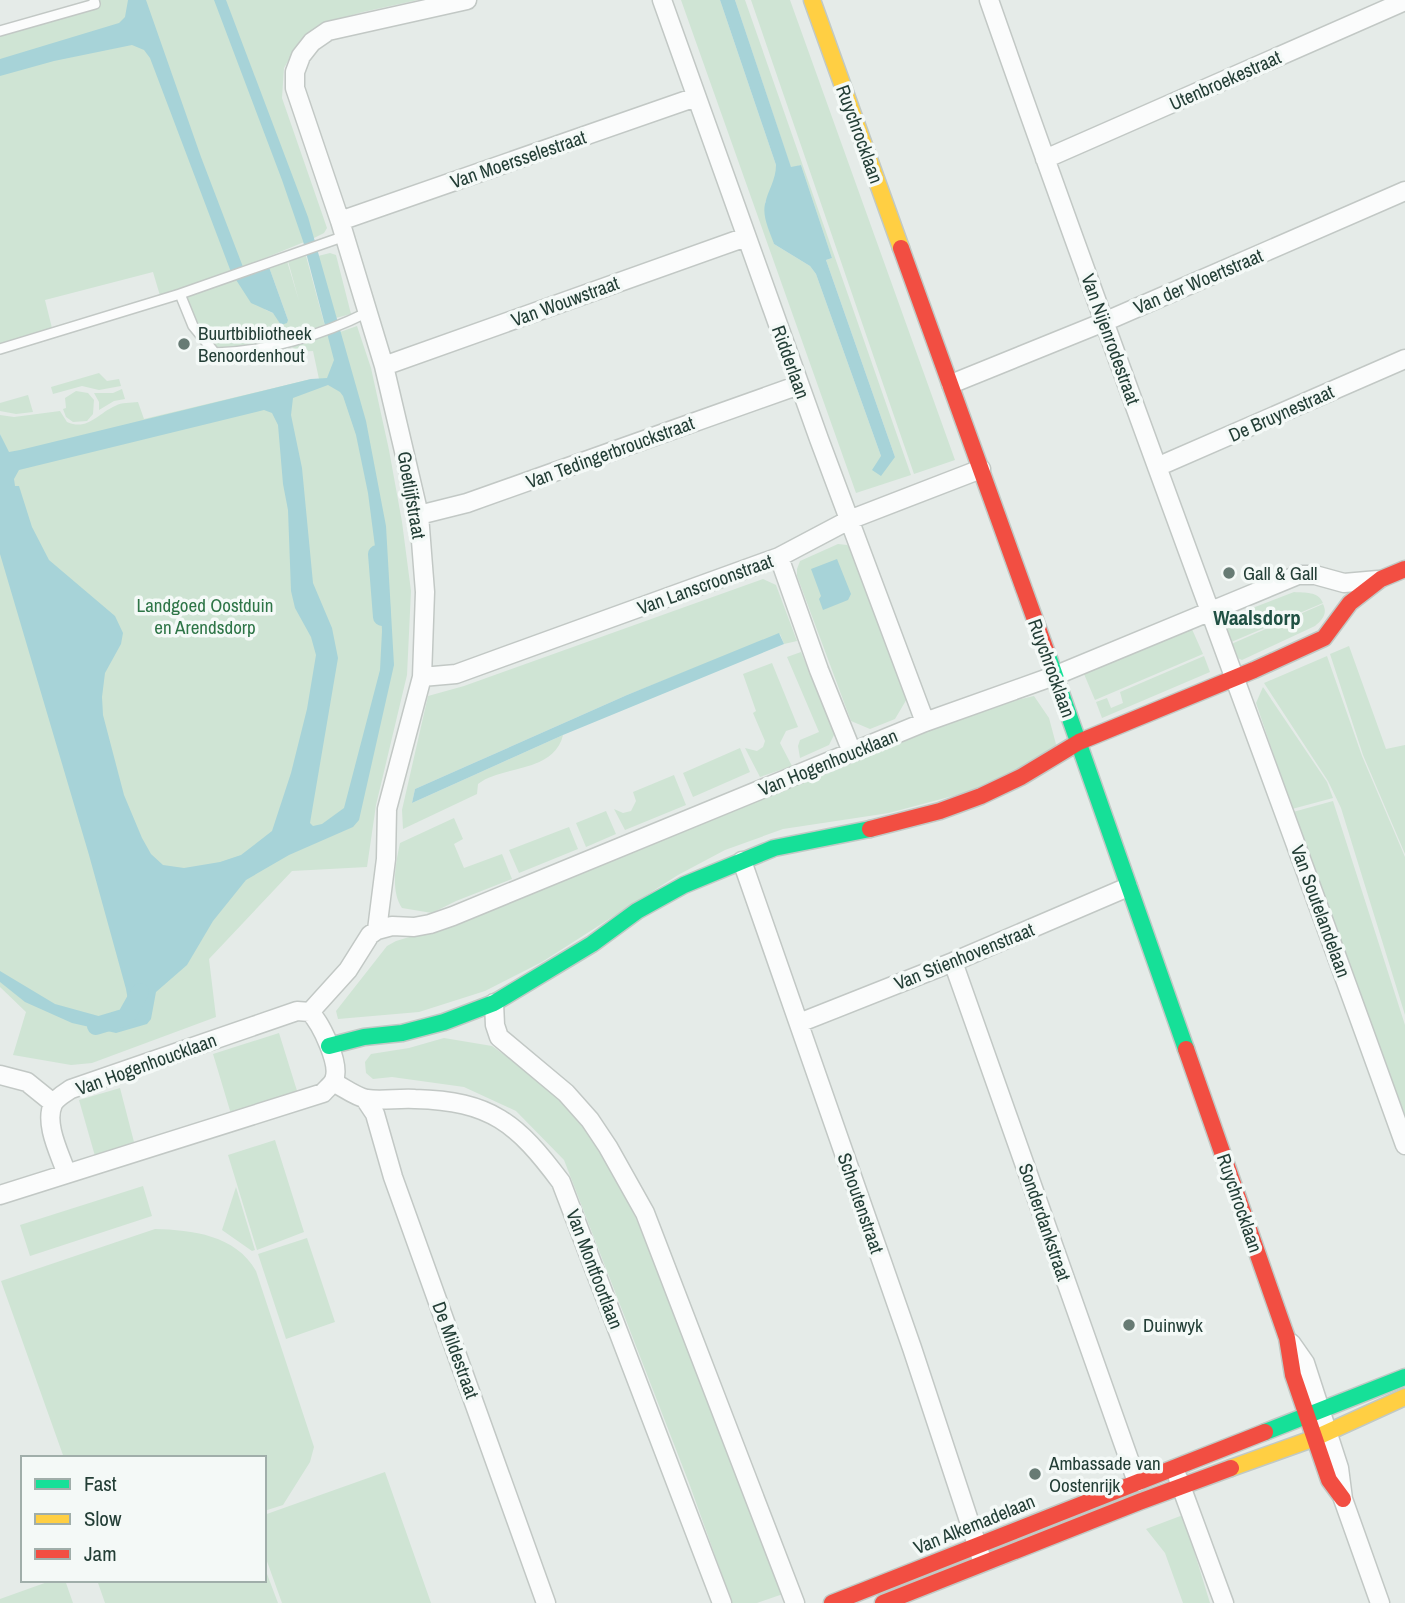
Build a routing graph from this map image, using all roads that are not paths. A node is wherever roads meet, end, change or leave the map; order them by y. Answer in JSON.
{"nodes":[{"id":1,"x":94,"y":0,"type":"edge"},
{"id":2,"x":467,"y":0,"type":"edge"},
{"id":3,"x":662,"y":0,"type":"edge"},
{"id":4,"x":812,"y":0,"type":"edge"},
{"id":5,"x":989,"y":0,"type":"edge"},
{"id":6,"x":1405,"y":1,"type":"edge"},
{"id":7,"x":0,"y":31,"type":"edge"},
{"id":8,"x":696,"y":97,"type":"junction"},
{"id":9,"x":1045,"y":159,"type":"junction"},
{"id":10,"x":1405,"y":191,"type":"edge"},
{"id":11,"x":338,"y":233,"type":"junction"},
{"id":12,"x":746,"y":237,"type":"junction"},
{"id":13,"x":180,"y":294,"type":"junction"},
{"id":14,"x":368,"y":312,"type":"junction"},
{"id":15,"x":1104,"y":322,"type":"junction"},
{"id":16,"x":0,"y":349,"type":"edge"},
{"id":17,"x":1405,"y":359,"type":"edge"},
{"id":18,"x":384,"y":366,"type":"junction"},
{"id":19,"x":951,"y":384,"type":"junction"},
{"id":20,"x":799,"y":385,"type":"junction"},
{"id":21,"x":1157,"y":467,"type":"junction"},
{"id":22,"x":981,"y":469,"type":"junction"},
{"id":23,"x":419,"y":515,"type":"junction"},
{"id":24,"x":849,"y":520,"type":"junction"},
{"id":25,"x":779,"y":557,"type":"junction"},
{"id":26,"x":1405,"y":569,"type":"edge"},
{"id":27,"x":1381,"y":579,"type":"junction"},
{"id":28,"x":1209,"y":610,"type":"junction"},
{"id":29,"x":1054,"y":676,"type":"junction"},
{"id":30,"x":422,"y":677,"type":"junction"},
{"id":31,"x":1235,"y":678,"type":"junction"},
{"id":32,"x":925,"y":722,"type":"junction"},
{"id":33,"x":1079,"y":742,"type":"junction"},
{"id":34,"x":852,"y":752,"type":"junction"},
{"id":35,"x":742,"y":860,"type":"junction"},
{"id":36,"x":1128,"y":887,"type":"junction"},
{"id":37,"x":377,"y":930,"type":"junction"},
{"id":38,"x":953,"y":962,"type":"junction"},
{"id":39,"x":494,"y":1003,"type":"junction"},
{"id":40,"x":310,"y":1012,"type":"junction"},
{"id":41,"x":799,"y":1023,"type":"junction"},
{"id":42,"x":329,"y":1046,"type":"junction"},
{"id":43,"x":0,"y":1075,"type":"edge"},
{"id":44,"x":334,"y":1082,"type":"junction"},
{"id":45,"x":365,"y":1099,"type":"junction"},
{"id":46,"x":53,"y":1102,"type":"junction"},
{"id":47,"x":1405,"y":1145,"type":"edge"},
{"id":48,"x":66,"y":1172,"type":"junction"},
{"id":49,"x":0,"y":1195,"type":"edge"},
{"id":50,"x":1287,"y":1338,"type":"joint"},
{"id":51,"x":1405,"y":1377,"type":"edge"},
{"id":52,"x":1405,"y":1397,"type":"edge"},
{"id":53,"x":1313,"y":1413,"type":"junction"},
{"id":54,"x":1321,"y":1435,"type":"junction"},
{"id":55,"x":1174,"y":1468,"type":"junction"},
{"id":56,"x":1137,"y":1482,"type":"junction"},
{"id":57,"x":1182,"y":1487,"type":"junction"},
{"id":58,"x":978,"y":1546,"type":"junction"},
{"id":59,"x":984,"y":1563,"type":"junction"},
{"id":60,"x":546,"y":1603,"type":"edge"},
{"id":61,"x":722,"y":1603,"type":"edge"},
{"id":62,"x":795,"y":1603,"type":"edge"},
{"id":63,"x":832,"y":1603,"type":"edge"},
{"id":64,"x":883,"y":1603,"type":"edge"},
{"id":65,"x":1224,"y":1603,"type":"edge"},
{"id":66,"x":1380,"y":1603,"type":"edge"}],
"edges":[{"from":1,"to":7,"type":"lane"},
{"from":2,"to":11,"type":"street","name":"Goetlijfstraat"},
{"from":3,"to":8,"type":"street","name":"Ridderlaan"},
{"from":4,"to":19,"type":"street","name":"Ruychrocklaan"},
{"from":5,"to":9,"type":"street","name":"Van Nijenrodestraat"},
{"from":6,"to":9,"type":"street","name":"Utenbroekestraat"},
{"from":8,"to":11,"type":"street","name":"Van Moersselestraat"},
{"from":8,"to":12,"type":"street","name":"Ridderlaan"},
{"from":9,"to":15,"type":"street","name":"Van Nijenrodestraat"},
{"from":10,"to":15,"type":"street","name":"Van der Woertstraat"},
{"from":11,"to":13,"type":"lane"},
{"from":11,"to":14,"type":"street","name":"Goetlijfstraat"},
{"from":12,"to":18,"type":"street","name":"Van Wouwstraat"},
{"from":12,"to":20,"type":"street","name":"Ridderlaan"},
{"from":13,"to":14,"type":"lane"},
{"from":13,"to":16,"type":"lane"},
{"from":14,"to":18,"type":"street","name":"Goetlijfstraat"},
{"from":15,"to":19,"type":"street","name":"Van der Woertstraat"},
{"from":15,"to":21,"type":"street","name":"Van Nijenrodestraat"},
{"from":17,"to":21,"type":"street","name":"De Bruynestraat"},
{"from":18,"to":23,"type":"street","name":"Goetlijfstraat"},
{"from":19,"to":22,"type":"street","name":"Ruychrocklaan"},
{"from":20,"to":23,"type":"street","name":"Van Tedingerbrouckstraat"},
{"from":20,"to":24,"type":"street","name":"Ridderlaan"},
{"from":21,"to":28,"type":"street","name":"Van Nijenrodestraat"},
{"from":22,"to":24,"type":"street","name":"Van Lanscroonstraat"},
{"from":22,"to":29,"type":"street","name":"Ruychrocklaan"},
{"from":23,"to":30,"type":"street","name":"Goetlijfstraat"},
{"from":24,"to":25,"type":"street","name":"Van Lanscroonstraat"},
{"from":24,"to":32,"type":"street","name":"Ridderlaan"},
{"from":25,"to":30,"type":"street","name":"Van Lanscroonstraat"},
{"from":25,"to":34,"type":"street"},
{"from":26,"to":27,"type":"street","name":"Van Hogenhoucklaan"},
{"from":27,"to":28,"type":"street","name":"Van Hogenhoucklaan"},
{"from":27,"to":31,"type":"street","name":"Van Hogenhoucklaan"},
{"from":28,"to":29,"type":"street","name":"Van Hogenhoucklaan"},
{"from":28,"to":31,"type":"street","name":"Van Nijenrodestraat"},
{"from":29,"to":32,"type":"street","name":"Van Hogenhoucklaan"},
{"from":29,"to":33,"type":"street","name":"Ruychrocklaan"},
{"from":30,"to":37,"type":"street","name":"Goetlijfstraat"},
{"from":31,"to":33,"type":"street","name":"Van Hogenhoucklaan"},
{"from":31,"to":47,"type":"street","name":"Van Soutelandelaan"},
{"from":32,"to":34,"type":"street","name":"Van Hogenhoucklaan"},
{"from":33,"to":35,"type":"street","name":"Van Hogenhoucklaan"},
{"from":33,"to":36,"type":"street","name":"Ruychrocklaan"},
{"from":34,"to":37,"type":"street","name":"Van Hogenhoucklaan"},
{"from":35,"to":39,"type":"street","name":"Van Hogenhoucklaan"},
{"from":35,"to":41,"type":"street","name":"Schoutenstraat"},
{"from":36,"to":38,"type":"street","name":"Van Stienhovenstraat"},
{"from":36,"to":50,"type":"street","name":"Ruychrocklaan"},
{"from":37,"to":40,"type":"street"},
{"from":38,"to":41,"type":"street","name":"Van Stienhovenstraat"},
{"from":38,"to":56,"type":"street","name":"Sonderdankstraat"},
{"from":39,"to":42,"type":"street","name":"Van Hogenhoucklaan"},
{"from":39,"to":62,"type":"street"},
{"from":40,"to":42,"type":"street"},
{"from":40,"to":46,"type":"street","name":"Van Hogenhoucklaan"},
{"from":41,"to":58,"type":"street","name":"Schoutenstraat"},
{"from":42,"to":44,"type":"street"},
{"from":43,"to":46,"type":"street"},
{"from":44,"to":45,"type":"street","name":"Van Montfoortlaan"},
{"from":44,"to":48,"type":"street"},
{"from":45,"to":60,"type":"street","name":"De Mildestraat"},
{"from":45,"to":61,"type":"street","name":"Van Montfoortlaan"},
{"from":46,"to":48,"type":"street","name":"Van Hogenhoucklaan"},
{"from":48,"to":49,"type":"street"},
{"from":50,"to":53,"type":"street","name":"Ruychrocklaan"},
{"from":51,"to":53,"type":"street","name":"Van Alkemadelaan"},
{"from":52,"to":54,"type":"street","name":"Van Alkemadelaan"},
{"from":53,"to":54,"type":"street","name":"Ruychrocklaan"},
{"from":53,"to":55,"type":"street","name":"Van Alkemadelaan"},
{"from":54,"to":57,"type":"street","name":"Van Alkemadelaan"},
{"from":54,"to":66,"type":"street","name":"Ruychrocklaan"},
{"from":55,"to":56,"type":"street","name":"Van Alkemadelaan"},
{"from":55,"to":57,"type":"street"},
{"from":56,"to":58,"type":"street","name":"Van Alkemadelaan"},
{"from":57,"to":59,"type":"street","name":"Van Alkemadelaan"},
{"from":57,"to":65,"type":"street"},
{"from":58,"to":59,"type":"street","name":"Schoutenstraat"},
{"from":58,"to":63,"type":"street","name":"Van Alkemadelaan"},
{"from":59,"to":64,"type":"street","name":"Van Alkemadelaan"}]}
